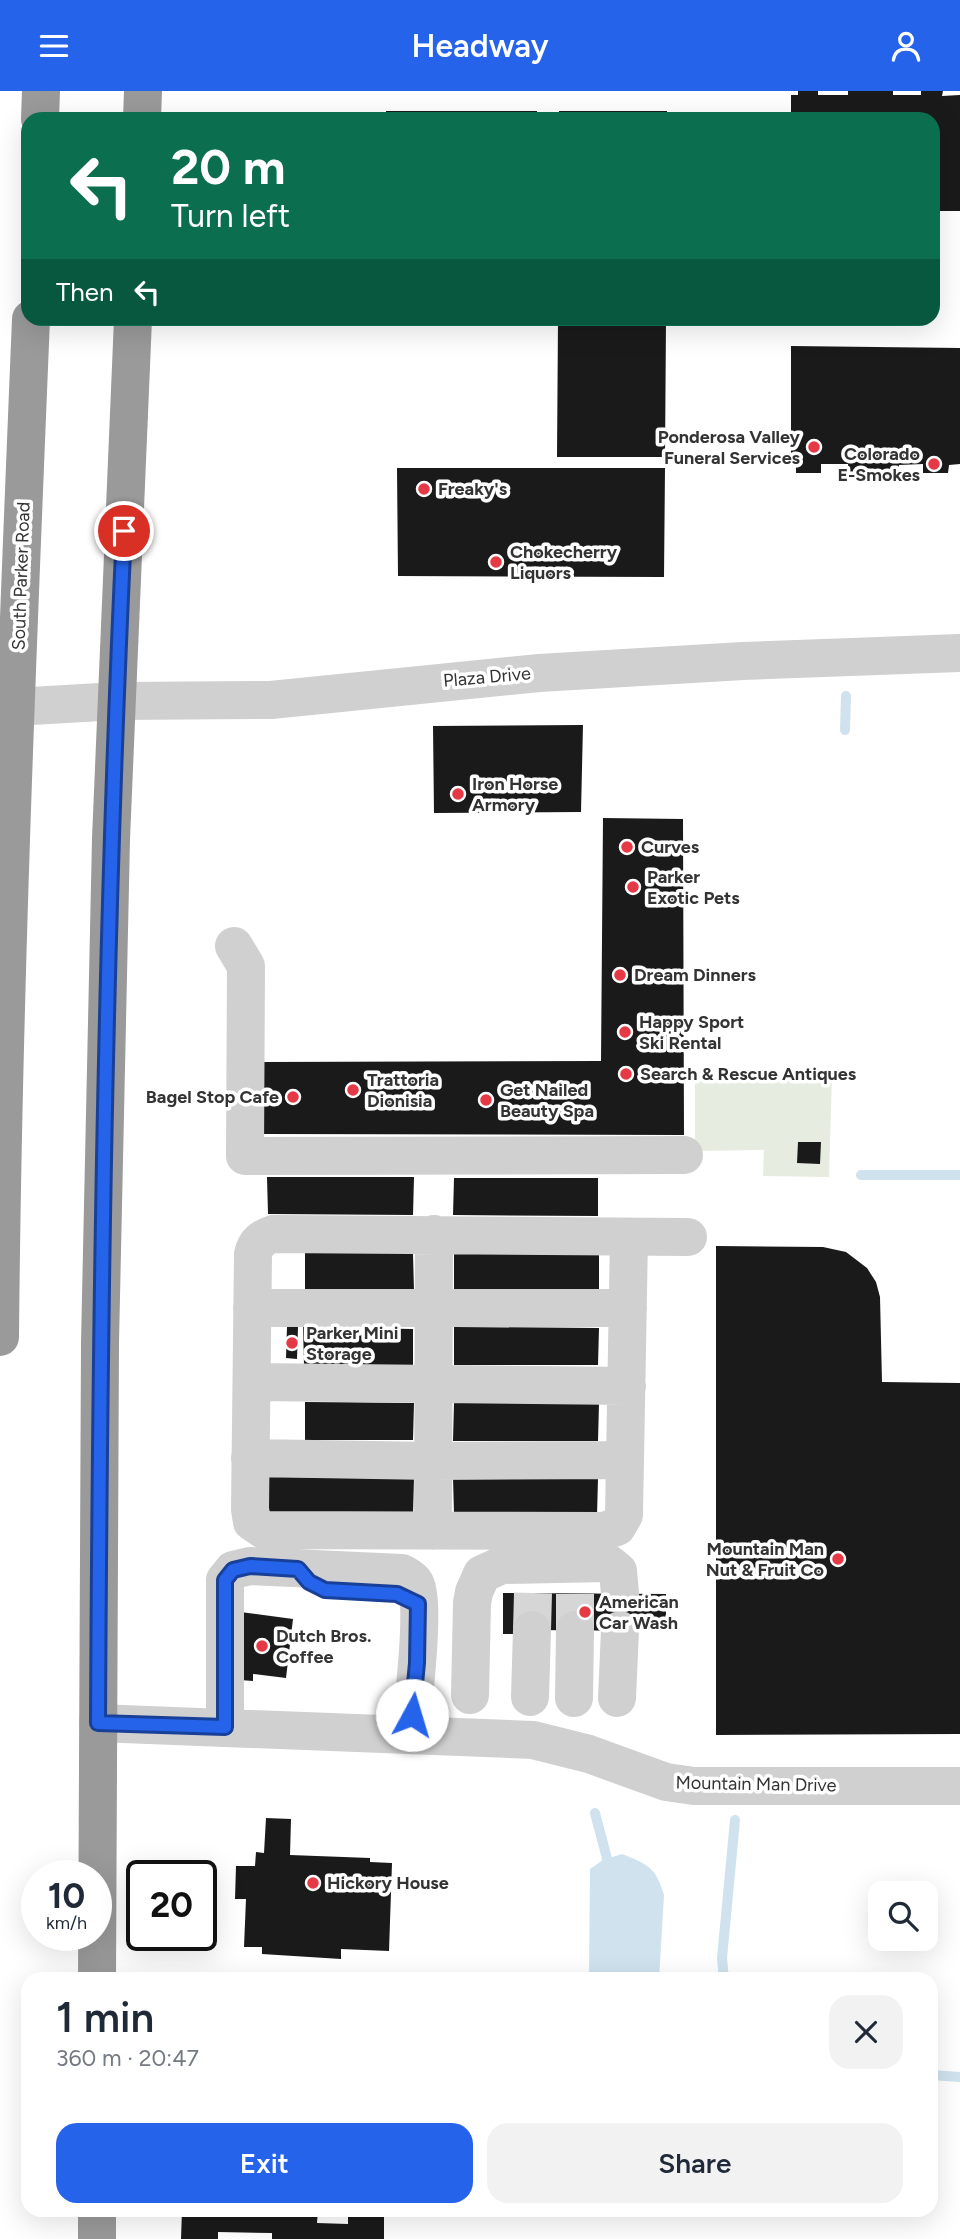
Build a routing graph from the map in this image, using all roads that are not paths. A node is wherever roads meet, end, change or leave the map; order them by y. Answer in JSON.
{"nodes":[{"id":1,"x":41,"y":91,"type":"edge"},
{"id":2,"x":143,"y":91,"type":"edge"},
{"id":3,"x":40,"y":112,"type":"edge"},
{"id":4,"x":142,"y":112,"type":"edge"},
{"id":5,"x":31,"y":326,"type":"edge"},
{"id":6,"x":133,"y":326,"type":"edge"},
{"id":7,"x":960,"y":653,"type":"edge"},
{"id":8,"x":117,"y":701,"type":"junction"},
{"id":9,"x":5,"y":707,"type":"edge"},
{"id":10,"x":234,"y":946,"type":"dead end"},
{"id":11,"x":684,"y":1155,"type":"dead end"},
{"id":12,"x":435,"y":1234,"type":"junction"},
{"id":13,"x":629,"y":1237,"type":"junction"},
{"id":14,"x":688,"y":1237,"type":"dead end"},
{"id":15,"x":252,"y":1308,"type":"junction"},
{"id":16,"x":434,"y":1308,"type":"junction"},
{"id":17,"x":628,"y":1308,"type":"junction"},
{"id":18,"x":0,"y":1337,"type":"edge"},
{"id":19,"x":252,"y":1382,"type":"junction"},
{"id":20,"x":434,"y":1385,"type":"junction"},
{"id":21,"x":627,"y":1386,"type":"junction"},
{"id":22,"x":250,"y":1458,"type":"junction"},
{"id":23,"x":625,"y":1460,"type":"junction"},
{"id":24,"x":433,"y":1461,"type":"junction"},
{"id":25,"x":433,"y":1531,"type":"junction"},
{"id":26,"x":532,"y":1596,"type":"junction"},
{"id":27,"x":576,"y":1596,"type":"junction"},
{"id":28,"x":470,"y":1695,"type":"dead end"},
{"id":29,"x":530,"y":1697,"type":"dead end"},
{"id":30,"x":574,"y":1697,"type":"dead end"},
{"id":31,"x":617,"y":1698,"type":"dead end"},
{"id":32,"x":98,"y":1723,"type":"junction"},
{"id":33,"x":225,"y":1727,"type":"junction"},
{"id":34,"x":409,"y":1734,"type":"junction"},
{"id":35,"x":960,"y":1786,"type":"edge"},
{"id":36,"x":97,"y":1972,"type":"edge"},
{"id":37,"x":97,"y":2217,"type":"edge"},
{"id":38,"x":97,"y":2239,"type":"edge"}],
"edges":[{"from":1,"to":3,"type":"highway"},
{"from":2,"to":4,"type":"highway"},
{"from":5,"to":9,"type":"highway","name":"South Parker Road"},
{"from":6,"to":8,"type":"highway"},
{"from":7,"to":8,"type":"street","name":"Plaza Drive"},
{"from":8,"to":9,"type":"street","name":"Plaza Drive"},
{"from":8,"to":32,"type":"highway"},
{"from":9,"to":18,"type":"highway","name":"South Parker Road"},
{"from":10,"to":11,"type":"street"},
{"from":12,"to":13,"type":"street"},
{"from":12,"to":15,"type":"street"},
{"from":12,"to":16,"type":"street"},
{"from":13,"to":14,"type":"street"},
{"from":13,"to":17,"type":"street"},
{"from":15,"to":16,"type":"street"},
{"from":15,"to":19,"type":"street"},
{"from":16,"to":17,"type":"street"},
{"from":16,"to":20,"type":"street"},
{"from":17,"to":21,"type":"street"},
{"from":19,"to":20,"type":"street"},
{"from":19,"to":22,"type":"street"},
{"from":20,"to":21,"type":"street"},
{"from":20,"to":24,"type":"street"},
{"from":21,"to":23,"type":"street"},
{"from":22,"to":24,"type":"street"},
{"from":22,"to":25,"type":"street"},
{"from":23,"to":24,"type":"street"},
{"from":23,"to":25,"type":"street"},
{"from":24,"to":25,"type":"street"},
{"from":26,"to":27,"type":"street"},
{"from":26,"to":28,"type":"street"},
{"from":26,"to":29,"type":"street"},
{"from":27,"to":30,"type":"street"},
{"from":27,"to":31,"type":"street"},
{"from":32,"to":33,"type":"street","name":"Mountain Man Drive"},
{"from":32,"to":36,"type":"highway"},
{"from":33,"to":34,"type":"street","name":"Mountain Man Drive"},
{"from":33,"to":34,"type":"street"},
{"from":34,"to":35,"type":"street","name":"Mountain Man Drive"},
{"from":37,"to":38,"type":"highway"}]}
